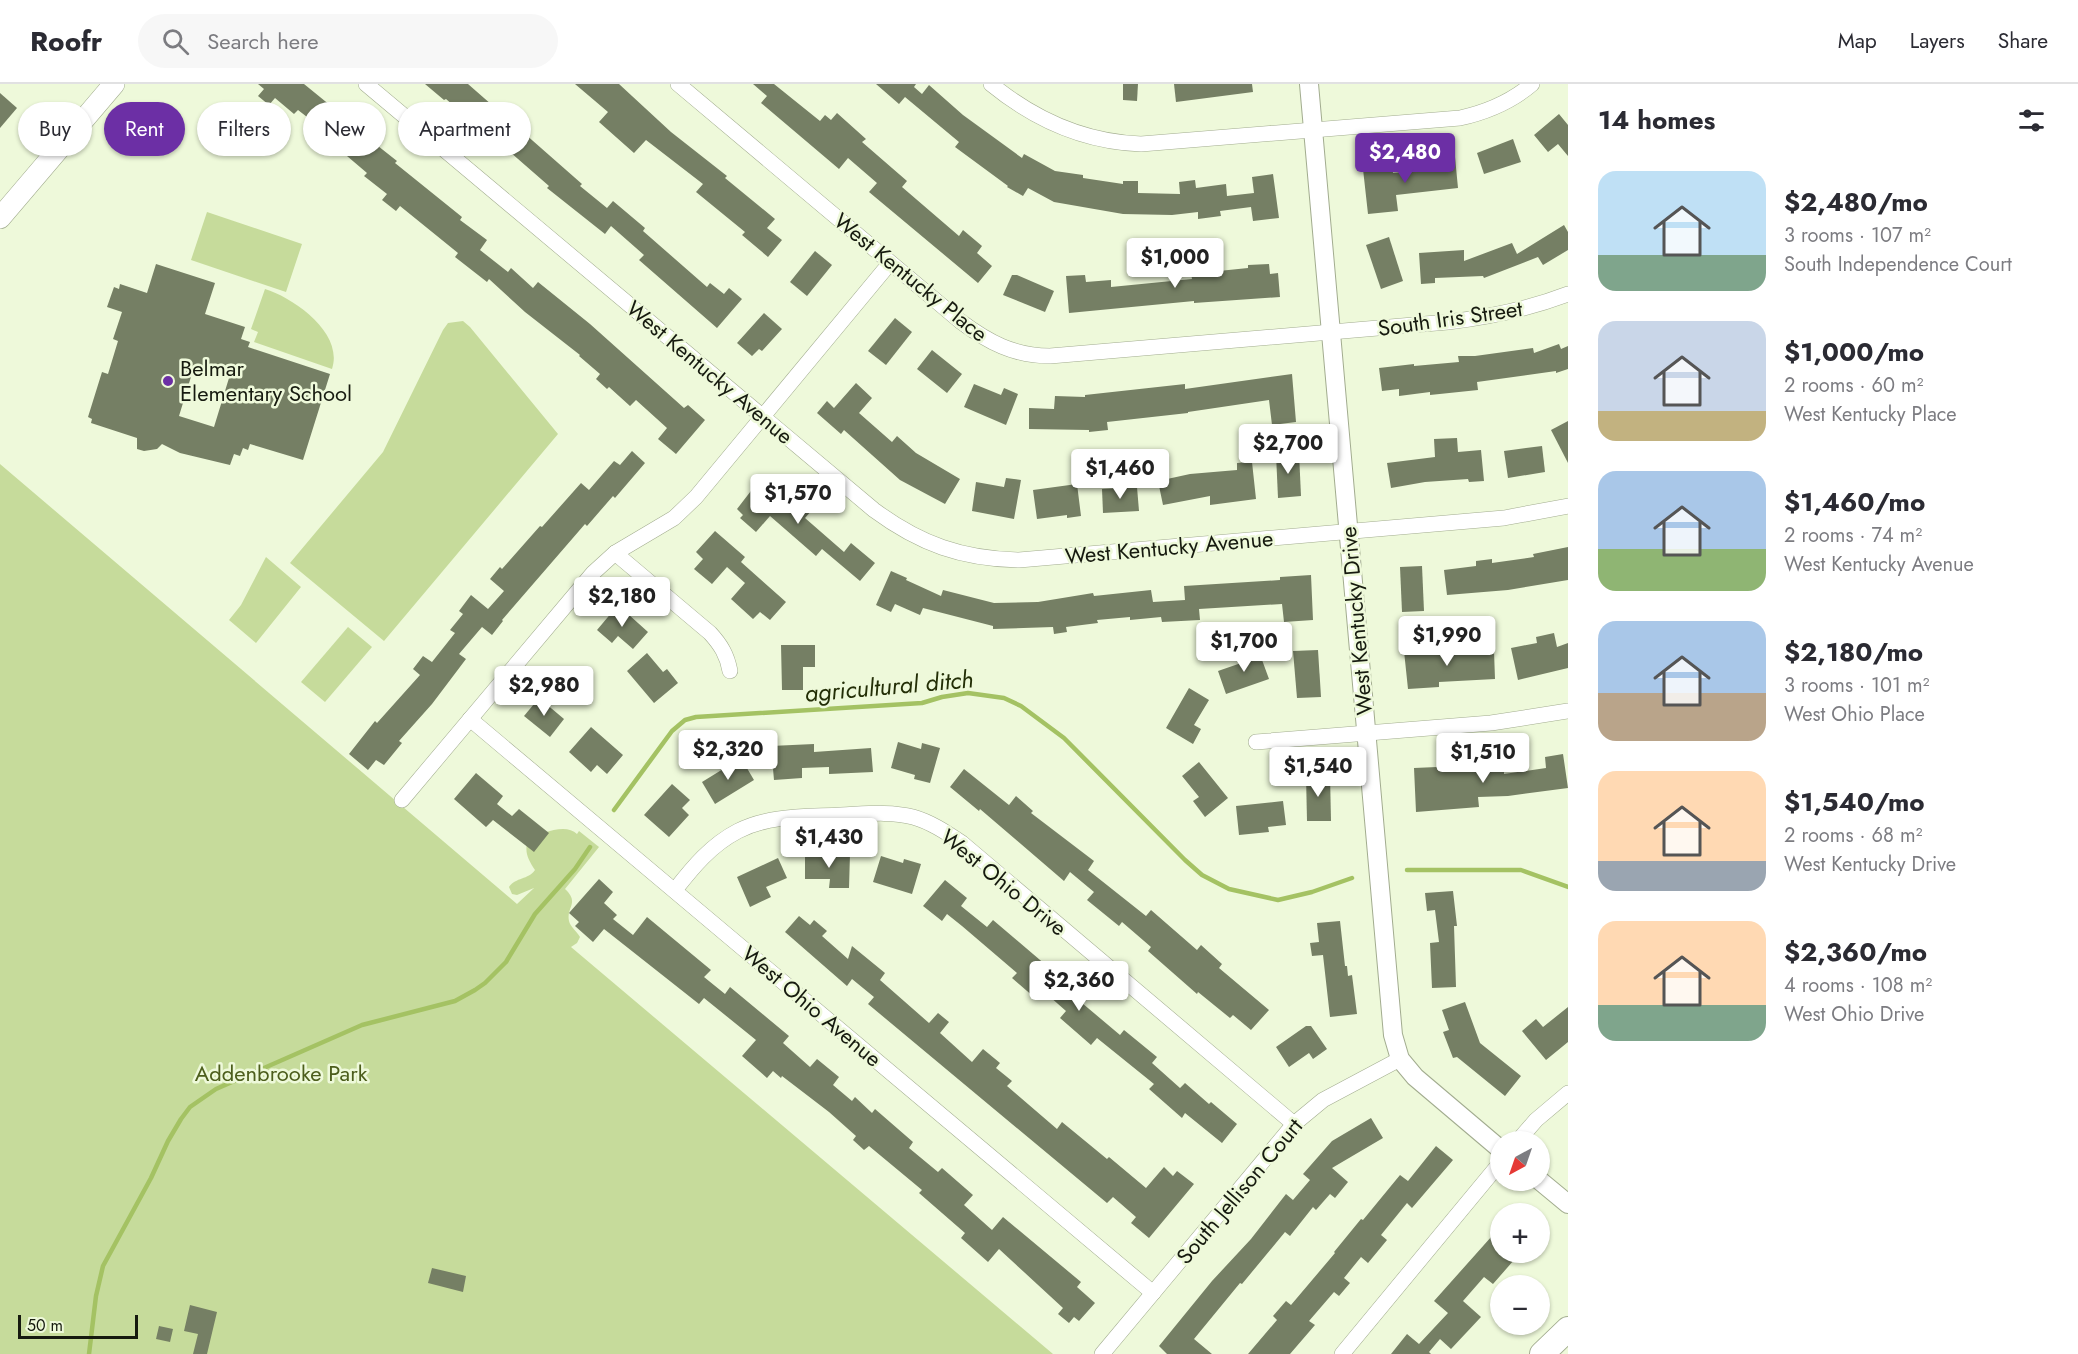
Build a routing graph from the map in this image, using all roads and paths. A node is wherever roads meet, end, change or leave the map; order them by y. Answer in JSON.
{"nodes":[{"id":1,"x":114,"y":84,"type":"edge"},
{"id":2,"x":366,"y":84,"type":"edge"},
{"id":3,"x":678,"y":84,"type":"edge"},
{"id":4,"x":991,"y":84,"type":"edge"},
{"id":5,"x":1309,"y":84,"type":"edge"},
{"id":6,"x":1532,"y":84,"type":"edge"},
{"id":7,"x":1313,"y":130,"type":"junction"},
{"id":8,"x":0,"y":218,"type":"edge"},
{"id":9,"x":890,"y":263,"type":"junction"},
{"id":10,"x":1568,"y":294,"type":"edge"},
{"id":11,"x":1331,"y":332,"type":"junction"},
{"id":12,"x":762,"y":416,"type":"junction"},
{"id":13,"x":1568,"y":506,"type":"edge"},
{"id":14,"x":1347,"y":532,"type":"junction"},
{"id":15,"x":615,"y":553,"type":"junction"},
{"id":16,"x":730,"y":671,"type":"dead end"},
{"id":17,"x":1568,"y":711,"type":"edge"},
{"id":18,"x":470,"y":719,"type":"junction"},
{"id":19,"x":1366,"y":732,"type":"junction"},
{"id":20,"x":1256,"y":742,"type":"dead end"},
{"id":21,"x":402,"y":800,"type":"dead end"},
{"id":22,"x":675,"y":890,"type":"junction"},
{"id":23,"x":1401,"y":1059,"type":"junction"},
{"id":24,"x":1568,"y":1093,"type":"edge"},
{"id":25,"x":1294,"y":1124,"type":"junction"},
{"id":26,"x":1526,"y":1131,"type":"edge"},
{"id":27,"x":1490,"y":1141,"type":"edge"},
{"id":28,"x":1490,"y":1174,"type":"edge"},
{"id":29,"x":1550,"y":1189,"type":"edge"},
{"id":30,"x":1568,"y":1204,"type":"edge"},
{"id":31,"x":1153,"y":1293,"type":"junction"},
{"id":32,"x":1568,"y":1329,"type":"edge"},
{"id":33,"x":1102,"y":1354,"type":"edge"},
{"id":34,"x":1342,"y":1354,"type":"edge"},
{"id":35,"x":1542,"y":1354,"type":"edge"}],
"edges":[{"from":1,"to":8,"type":"main road"},
{"from":2,"to":12,"type":"street","name":"West Kentucky Avenue"},
{"from":3,"to":9,"type":"street","name":"West Kentucky Place"},
{"from":4,"to":7,"type":"street"},
{"from":5,"to":7,"type":"street","name":"West Kentucky Drive"},
{"from":6,"to":7,"type":"street"},
{"from":7,"to":11,"type":"street","name":"West Kentucky Drive"},
{"from":9,"to":11,"type":"street","name":"West Kentucky Place"},
{"from":9,"to":12,"type":"street"},
{"from":10,"to":11,"type":"street","name":"South Iris Street"},
{"from":11,"to":14,"type":"street","name":"West Kentucky Drive"},
{"from":12,"to":14,"type":"street","name":"West Kentucky Avenue"},
{"from":12,"to":15,"type":"street"},
{"from":13,"to":14,"type":"street","name":"West Kentucky Avenue"},
{"from":14,"to":19,"type":"street","name":"West Kentucky Drive"},
{"from":15,"to":16,"type":"street"},
{"from":15,"to":18,"type":"street"},
{"from":17,"to":19,"type":"street"},
{"from":18,"to":21,"type":"street"},
{"from":18,"to":22,"type":"street","name":"West Ohio Avenue"},
{"from":19,"to":20,"type":"street"},
{"from":19,"to":23,"type":"street","name":"West Kentucky Drive"},
{"from":22,"to":25,"type":"street","name":"West Ohio Drive"},
{"from":22,"to":31,"type":"street","name":"West Ohio Avenue"},
{"from":23,"to":25,"type":"street","name":"South Jellison Court"},
{"from":23,"to":27,"type":"street","name":"West Kentucky Drive"},
{"from":24,"to":26,"type":"street"},
{"from":25,"to":31,"type":"street","name":"South Jellison Court"},
{"from":28,"to":34,"type":"street"},
{"from":29,"to":30,"type":"street"},
{"from":31,"to":33,"type":"street","name":"South Jellison Court"},
{"from":32,"to":35,"type":"main road"}]}
